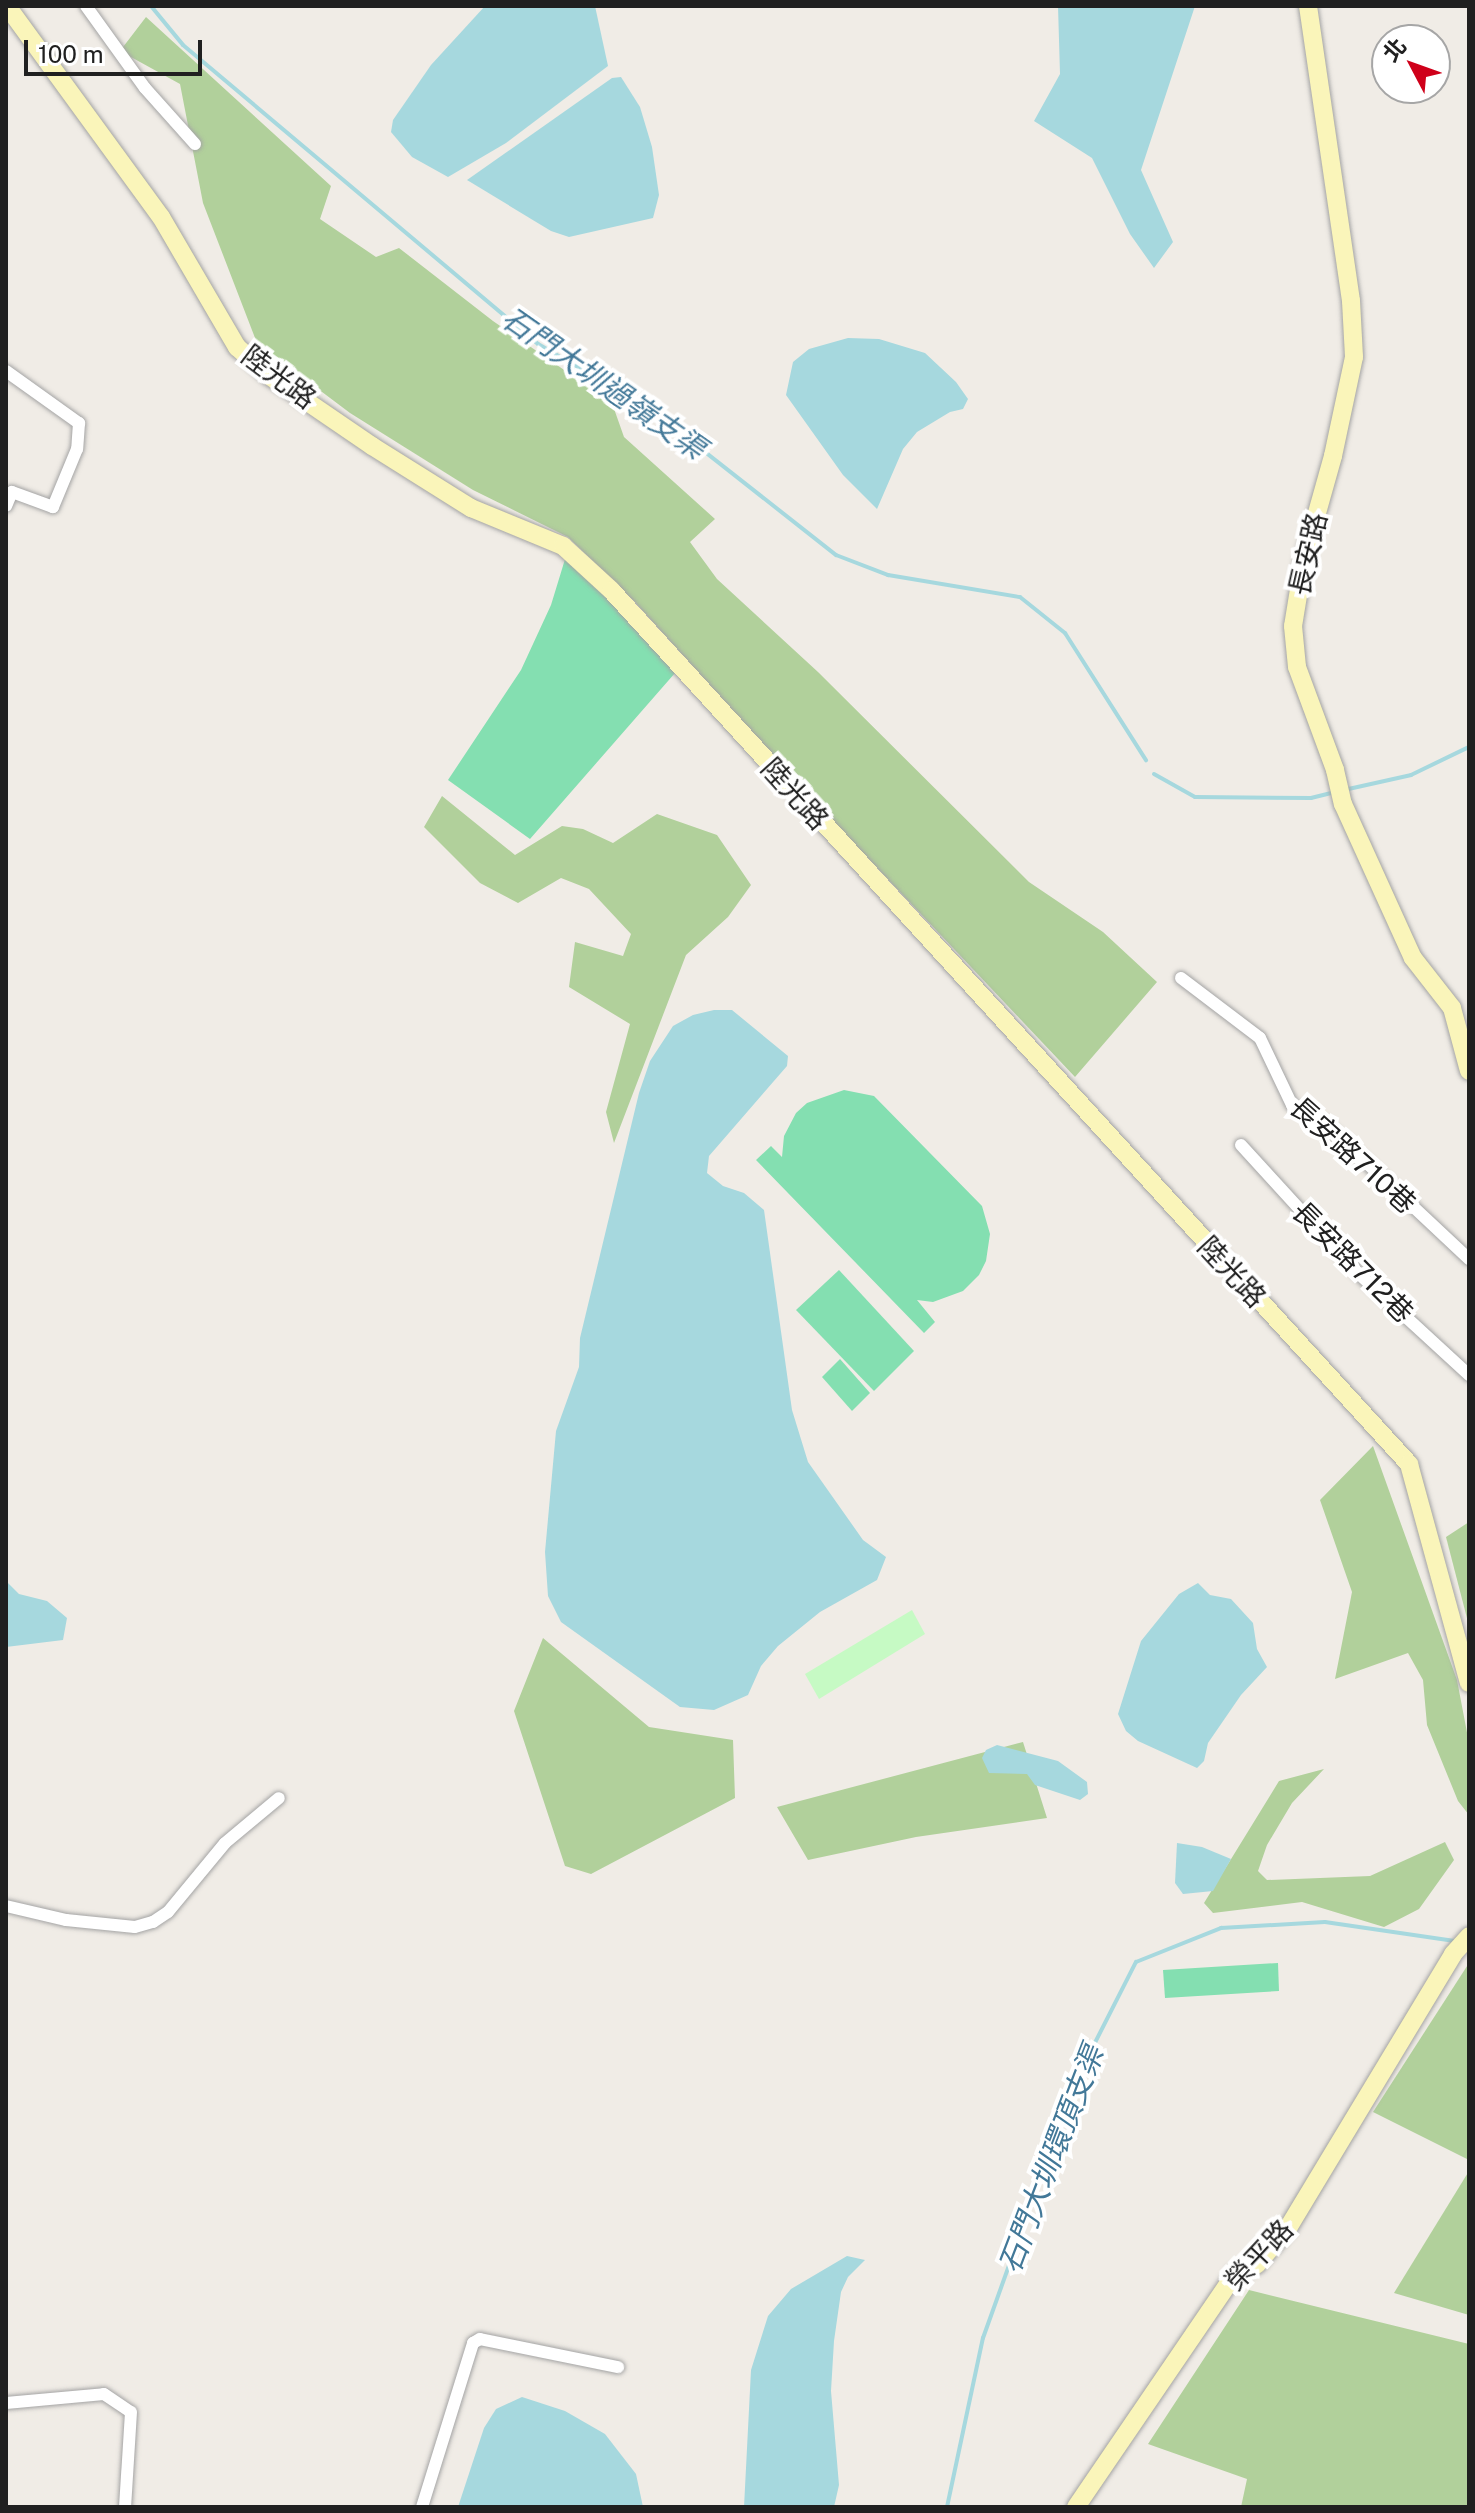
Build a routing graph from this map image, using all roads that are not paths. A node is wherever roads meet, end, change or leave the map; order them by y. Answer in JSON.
{"nodes":[{"id":1,"x":7,"y":6,"type":"edge"},
{"id":2,"x":86,"y":6,"type":"edge"},
{"id":3,"x":1308,"y":6,"type":"edge"},
{"id":4,"x":195,"y":144,"type":"dead end"},
{"id":5,"x":6,"y":371,"type":"edge"},
{"id":6,"x":6,"y":506,"type":"edge"},
{"id":7,"x":1181,"y":978,"type":"dead end"},
{"id":8,"x":1469,"y":1071,"type":"edge"},
{"id":9,"x":1241,"y":1145,"type":"dead end"},
{"id":10,"x":1469,"y":1259,"type":"edge"},
{"id":11,"x":1469,"y":1375,"type":"edge"},
{"id":12,"x":1469,"y":1683,"type":"edge"},
{"id":13,"x":279,"y":1798,"type":"dead end"},
{"id":14,"x":6,"y":1906,"type":"edge"},
{"id":15,"x":1469,"y":1936,"type":"edge"},
{"id":16,"x":1461,"y":1951,"type":"edge"},
{"id":17,"x":618,"y":2367,"type":"dead end"},
{"id":18,"x":6,"y":2403,"type":"edge"},
{"id":19,"x":125,"y":2507,"type":"edge"},
{"id":20,"x":422,"y":2507,"type":"edge"},
{"id":21,"x":1076,"y":2507,"type":"edge"}],
"edges":[{"from":1,"to":12,"type":"street","name":"陸光路"},
{"from":2,"to":4,"type":"street"},
{"from":3,"to":8,"type":"street","name":"長安路"},
{"from":5,"to":6,"type":"street"},
{"from":7,"to":10,"type":"street","name":"長安路710巷"},
{"from":9,"to":11,"type":"street","name":"長安路712巷"},
{"from":13,"to":14,"type":"street"},
{"from":15,"to":16,"type":"street","name":"榮平路"},
{"from":16,"to":21,"type":"street","name":"榮平路"},
{"from":17,"to":20,"type":"street"},
{"from":18,"to":19,"type":"street"}]}
